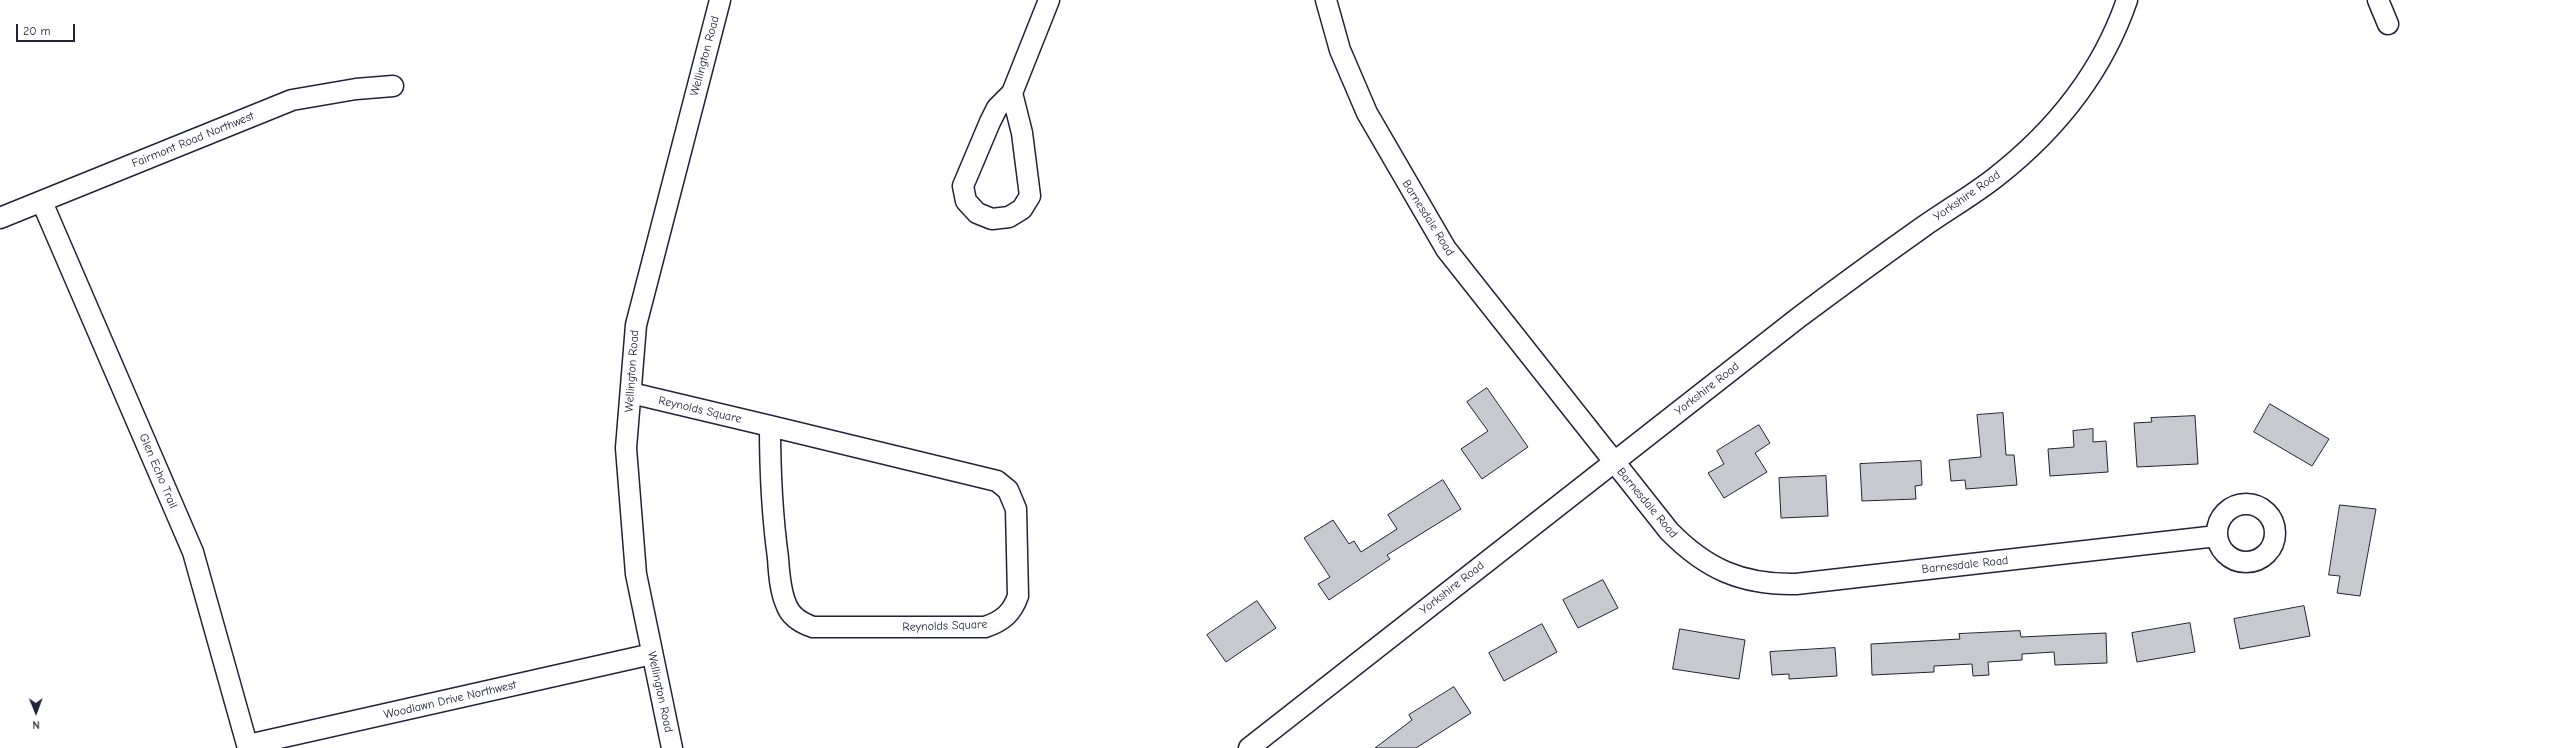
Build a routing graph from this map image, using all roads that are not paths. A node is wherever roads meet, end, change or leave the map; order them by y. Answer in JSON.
{"nodes":[{"id":1,"x":720,"y":0,"type":"edge"},
{"id":2,"x":1049,"y":0,"type":"edge"},
{"id":3,"x":1326,"y":0,"type":"edge"},
{"id":4,"x":2127,"y":0,"type":"edge"},
{"id":5,"x":2378,"y":0,"type":"edge"},
{"id":6,"x":2388,"y":24,"type":"dead end"},
{"id":7,"x":393,"y":86,"type":"dead end"},
{"id":8,"x":1012,"y":93,"type":"junction"},
{"id":9,"x":42,"y":202,"type":"junction"},
{"id":10,"x":0,"y":218,"type":"edge"},
{"id":11,"x":631,"y":393,"type":"junction"},
{"id":12,"x":770,"y":426,"type":"junction"},
{"id":13,"x":1613,"y":463,"type":"junction"},
{"id":14,"x":2217,"y":536,"type":"dead end"},
{"id":15,"x":652,"y":654,"type":"junction"},
{"id":16,"x":248,"y":747,"type":"edge"},
{"id":17,"x":672,"y":748,"type":"edge"},
{"id":18,"x":1249,"y":748,"type":"edge"}],
"edges":[{"from":1,"to":11,"type":"street","name":"Wellington Road"},
{"from":2,"to":8,"type":"street"},
{"from":3,"to":13,"type":"street","name":"Barnesdale Road"},
{"from":4,"to":13,"type":"street","name":"Yorkshire Road"},
{"from":5,"to":6,"type":"street"},
{"from":7,"to":9,"type":"street","name":"Fairmont Road Northwest"},
{"from":8,"to":8,"type":"street"},
{"from":9,"to":10,"type":"street","name":"Fairmont Road Northwest"},
{"from":9,"to":16,"type":"street","name":"Glen Echo Trail"},
{"from":11,"to":12,"type":"street","name":"Reynolds Square"},
{"from":11,"to":15,"type":"street","name":"Wellington Road"},
{"from":12,"to":12,"type":"street","name":"Reynolds Square"},
{"from":13,"to":14,"type":"street","name":"Barnesdale Road"},
{"from":13,"to":18,"type":"street","name":"Yorkshire Road"},
{"from":15,"to":16,"type":"street","name":"Woodlawn Drive Northwest"},
{"from":15,"to":17,"type":"street","name":"Wellington Road"}]}
